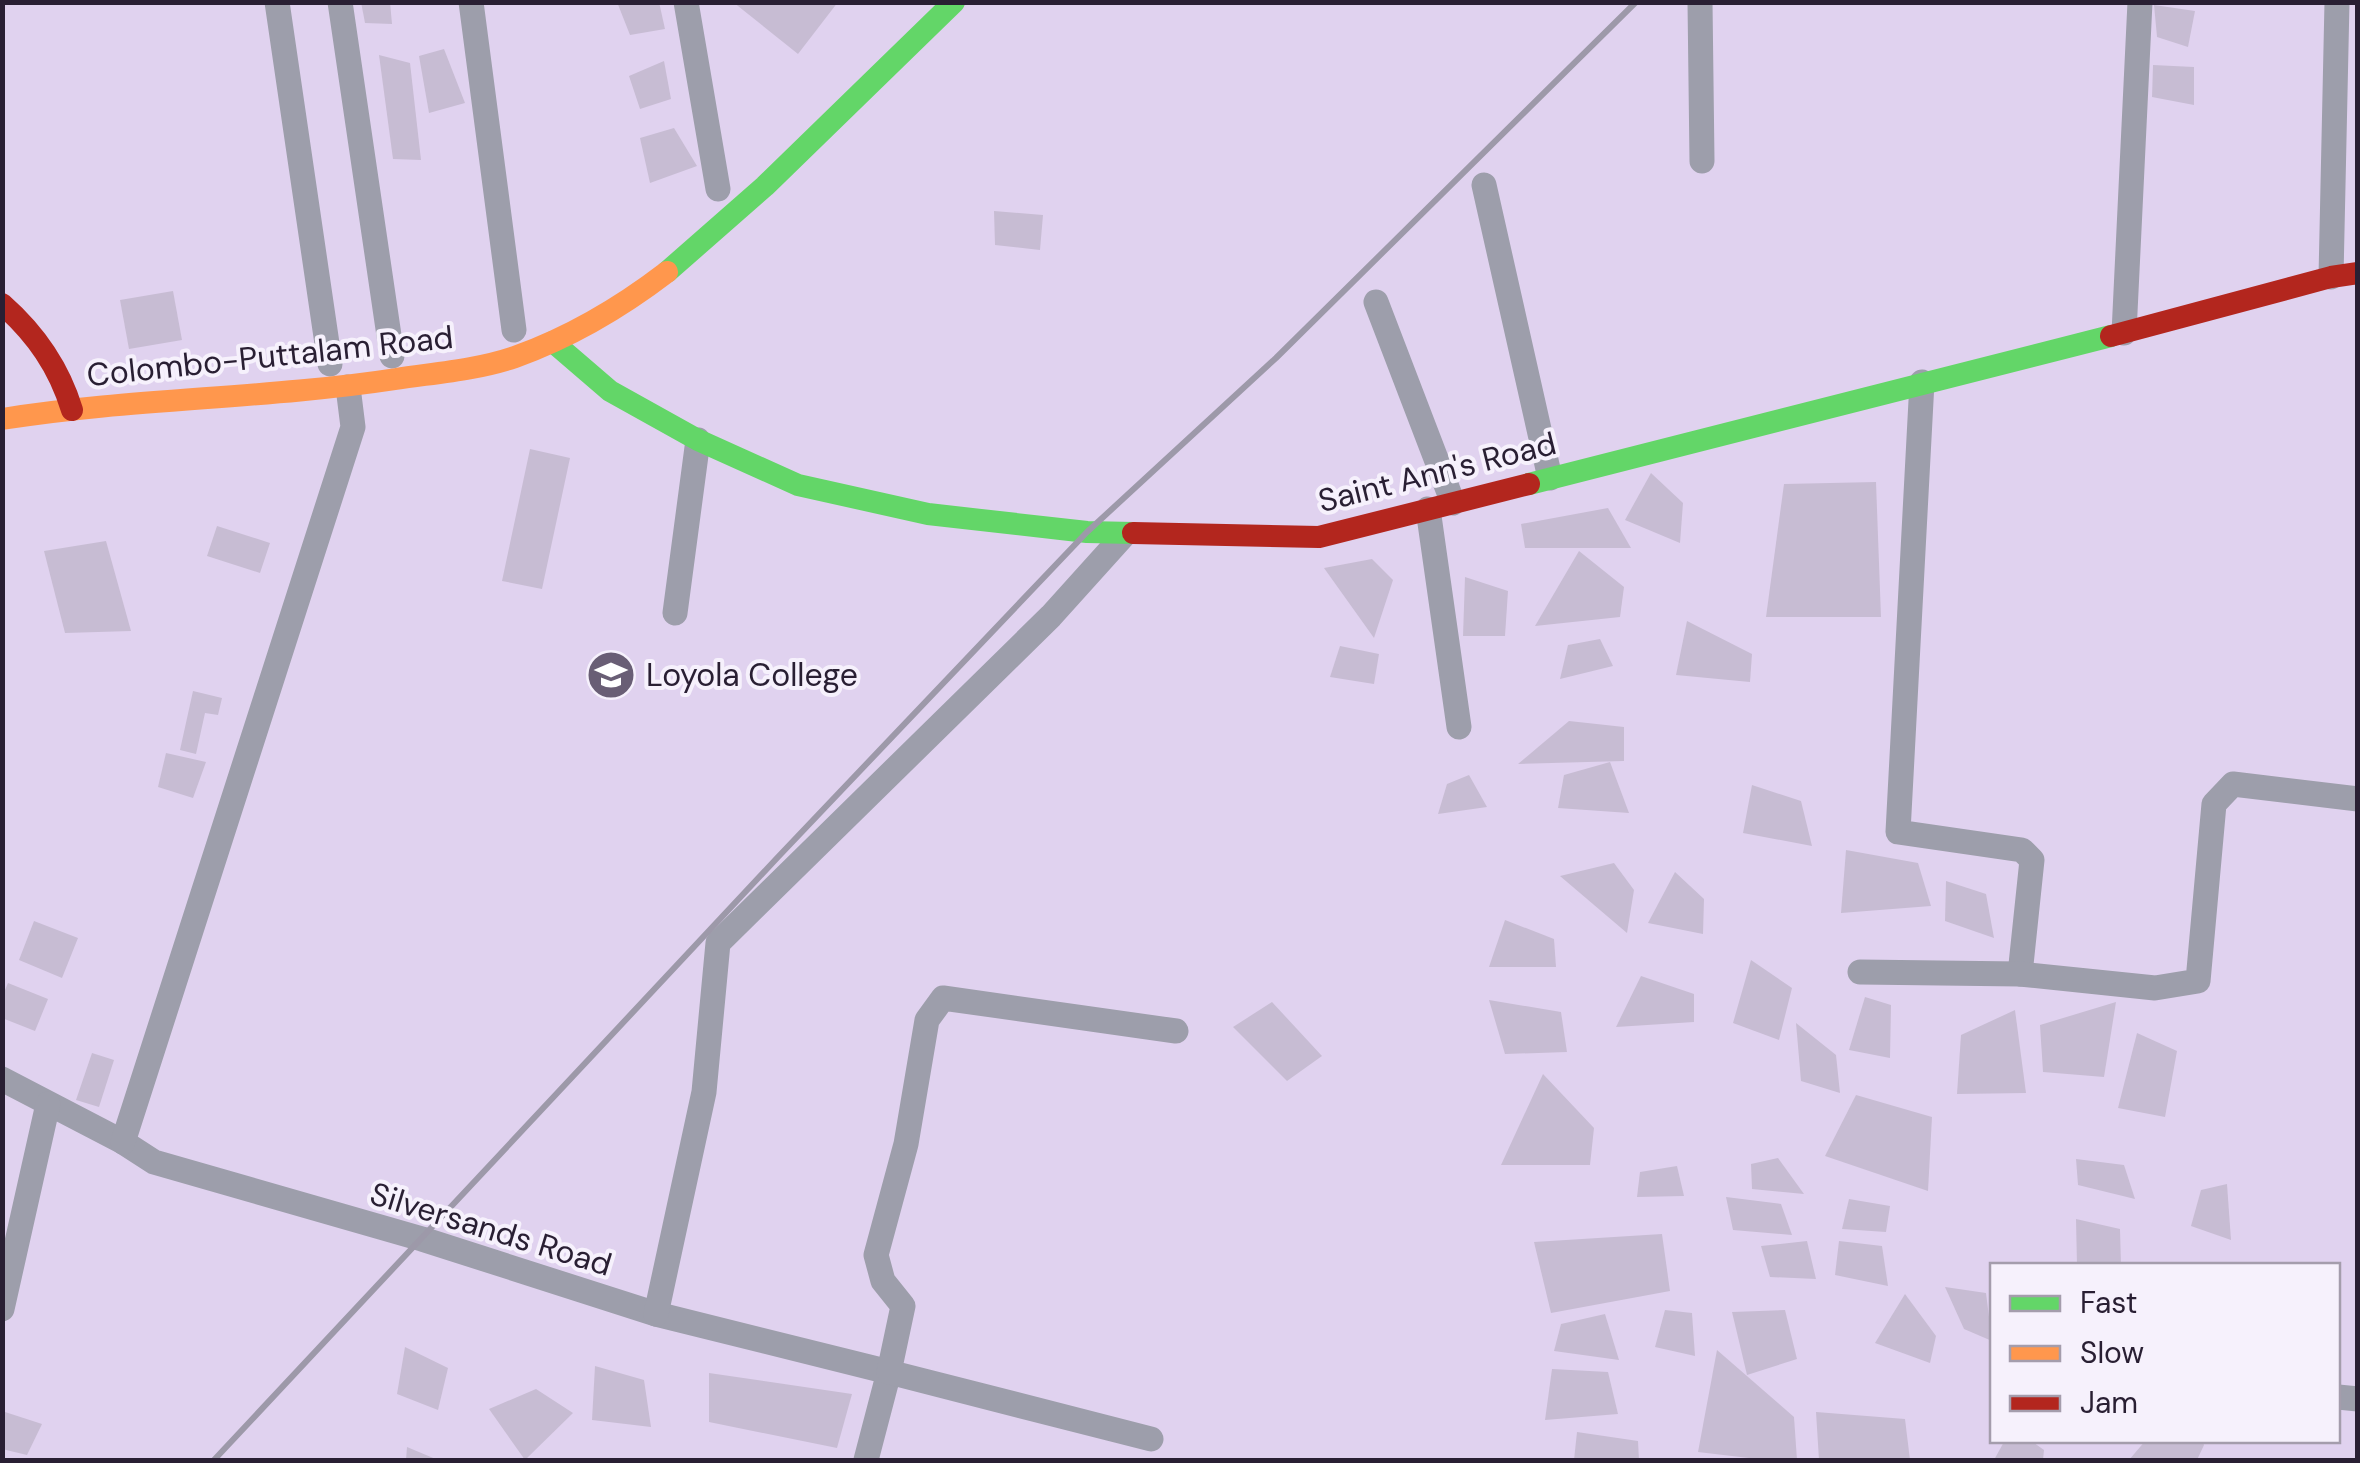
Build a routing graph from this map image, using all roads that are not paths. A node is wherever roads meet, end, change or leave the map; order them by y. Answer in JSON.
{"nodes":[{"id":1,"x":277,"y":2,"type":"edge"},
{"id":2,"x":340,"y":2,"type":"edge"},
{"id":3,"x":471,"y":2,"type":"edge"},
{"id":4,"x":686,"y":2,"type":"edge"},
{"id":5,"x":954,"y":2,"type":"edge"},
{"id":6,"x":1700,"y":2,"type":"edge"},
{"id":7,"x":2140,"y":2,"type":"edge"},
{"id":8,"x":2337,"y":2,"type":"edge"},
{"id":9,"x":1702,"y":161,"type":"dead end"},
{"id":10,"x":1484,"y":186,"type":"dead end"},
{"id":11,"x":718,"y":189,"type":"dead end"},
{"id":12,"x":2358,"y":272,"type":"edge"},
{"id":13,"x":2330,"y":277,"type":"junction"},
{"id":14,"x":1376,"y":302,"type":"dead end"},
{"id":15,"x":2,"y":304,"type":"edge"},
{"id":16,"x":516,"y":329,"type":"joint"},
{"id":17,"x":2124,"y":333,"type":"junction"},
{"id":18,"x":553,"y":342,"type":"junction"},
{"id":19,"x":421,"y":352,"type":"dead end"},
{"id":20,"x":392,"y":356,"type":"junction"},
{"id":21,"x":330,"y":364,"type":"junction"},
{"id":22,"x":1922,"y":382,"type":"junction"},
{"id":23,"x":348,"y":387,"type":"junction"},
{"id":24,"x":70,"y":403,"type":"junction"},
{"id":25,"x":2,"y":404,"type":"edge"},
{"id":26,"x":2,"y":419,"type":"edge"},
{"id":27,"x":698,"y":440,"type":"junction"},
{"id":28,"x":1550,"y":478,"type":"junction"},
{"id":29,"x":1440,"y":506,"type":"junction"},
{"id":30,"x":1124,"y":535,"type":"junction"},
{"id":31,"x":675,"y":614,"type":"dead end"},
{"id":32,"x":1459,"y":728,"type":"dead end"},
{"id":33,"x":2358,"y":799,"type":"edge"},
{"id":34,"x":1860,"y":972,"type":"dead end"},
{"id":35,"x":2020,"y":974,"type":"junction"},
{"id":36,"x":1176,"y":1031,"type":"dead end"},
{"id":37,"x":2,"y":1079,"type":"edge"},
{"id":38,"x":48,"y":1104,"type":"junction"},
{"id":39,"x":123,"y":1142,"type":"junction"},
{"id":40,"x":2,"y":1309,"type":"edge"},
{"id":41,"x":656,"y":1314,"type":"junction"},
{"id":42,"x":890,"y":1372,"type":"junction"},
{"id":43,"x":1150,"y":1438,"type":"dead end"},
{"id":44,"x":866,"y":1460,"type":"edge"}],
"edges":[{"from":1,"to":21,"type":"street"},
{"from":2,"to":20,"type":"street"},
{"from":3,"to":16,"type":"street"},
{"from":4,"to":11,"type":"street"},
{"from":5,"to":18,"type":"main road","name":"Colombo-Puttalam Road"},
{"from":6,"to":9,"type":"street"},
{"from":7,"to":17,"type":"street"},
{"from":8,"to":13,"type":"street"},
{"from":10,"to":28,"type":"street"},
{"from":12,"to":13,"type":"main road","name":"Saint Ann's Road"},
{"from":13,"to":17,"type":"main road","name":"Saint Ann's Road"},
{"from":14,"to":29,"type":"street"},
{"from":15,"to":24,"type":"main road"},
{"from":16,"to":18,"type":"main road","name":"Saint Ann's Road"},
{"from":17,"to":22,"type":"main road","name":"Saint Ann's Road"},
{"from":18,"to":23,"type":"main road","name":"Colombo-Puttalam Road"},
{"from":18,"to":27,"type":"main road","name":"Saint Ann's Road"},
{"from":19,"to":20,"type":"main road","name":"Colombo-Puttalam Road"},
{"from":20,"to":21,"type":"main road","name":"Colombo-Puttalam Road"},
{"from":21,"to":24,"type":"main road","name":"Colombo-Puttalam Road"},
{"from":22,"to":28,"type":"main road","name":"Saint Ann's Road"},
{"from":22,"to":35,"type":"street"},
{"from":23,"to":24,"type":"main road","name":"Colombo-Puttalam Road"},
{"from":23,"to":39,"type":"street"},
{"from":24,"to":25,"type":"main road","name":"Colombo-Puttalam Road"},
{"from":24,"to":26,"type":"main road","name":"Colombo-Puttalam Road"},
{"from":27,"to":30,"type":"main road","name":"Saint Ann's Road"},
{"from":27,"to":31,"type":"street"},
{"from":28,"to":29,"type":"main road","name":"Saint Ann's Road"},
{"from":29,"to":30,"type":"main road","name":"Saint Ann's Road"},
{"from":29,"to":32,"type":"street"},
{"from":30,"to":41,"type":"street"},
{"from":33,"to":35,"type":"street"},
{"from":34,"to":35,"type":"street"},
{"from":36,"to":42,"type":"street"},
{"from":37,"to":38,"type":"street","name":"Silversands Road"},
{"from":38,"to":39,"type":"street","name":"Silversands Road"},
{"from":38,"to":40,"type":"street"},
{"from":39,"to":41,"type":"street","name":"Silversands Road"},
{"from":41,"to":42,"type":"street","name":"Silversands Road"},
{"from":42,"to":43,"type":"street","name":"Silversands Road"},
{"from":42,"to":44,"type":"street"}]}
